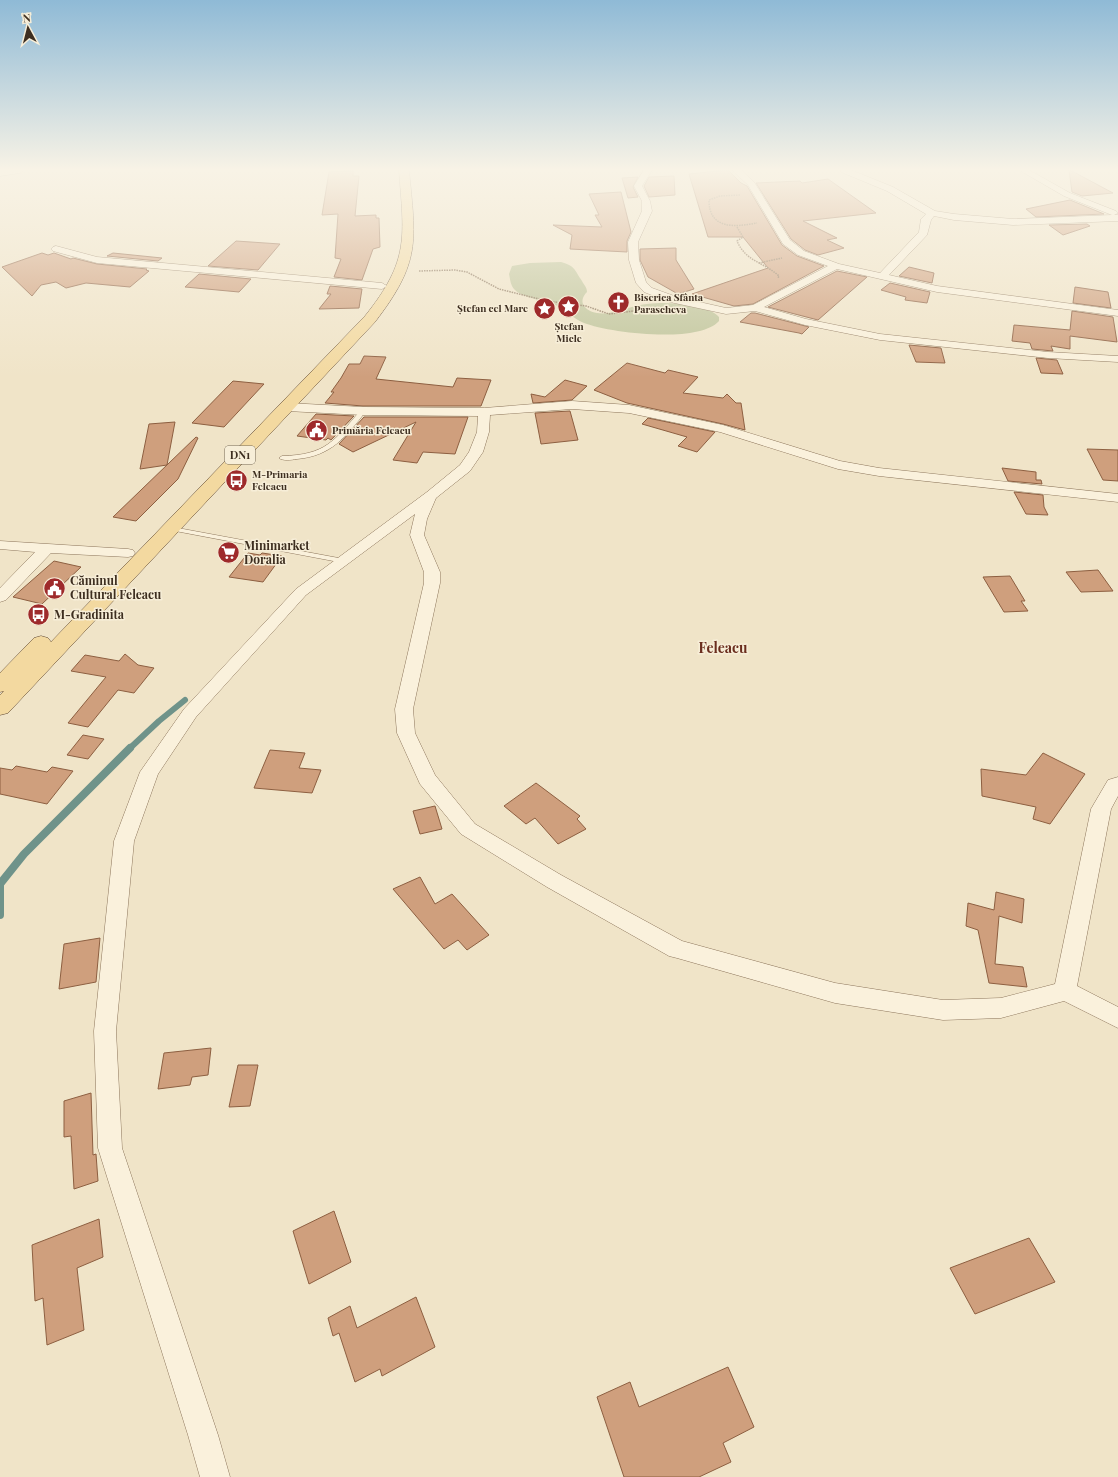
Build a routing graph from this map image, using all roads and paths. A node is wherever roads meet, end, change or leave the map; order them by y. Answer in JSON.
{"nodes":[{"id":1,"x":397,"y":239,"type":"edge"},
{"id":2,"x":408,"y":239,"type":"edge"},
{"id":3,"x":634,"y":239,"type":"edge"},
{"id":4,"x":740,"y":239,"type":"edge"},
{"id":5,"x":784,"y":239,"type":"edge"},
{"id":6,"x":918,"y":239,"type":"edge"},
{"id":7,"x":56,"y":249,"type":"dead end"},
{"id":8,"x":836,"y":266,"type":"junction"},
{"id":9,"x":422,"y":271,"type":"dead end"},
{"id":10,"x":883,"y":276,"type":"junction"},
{"id":11,"x":382,"y":286,"type":"junction"},
{"id":12,"x":789,"y":290,"type":"junction"},
{"id":13,"x":654,"y":308,"type":"dead end"},
{"id":14,"x":755,"y":308,"type":"junction"},
{"id":15,"x":1118,"y":313,"type":"edge"},
{"id":16,"x":1118,"y":359,"type":"edge"},
{"id":17,"x":287,"y":407,"type":"junction"},
{"id":18,"x":363,"y":411,"type":"junction"},
{"id":19,"x":484,"y":412,"type":"junction"},
{"id":20,"x":282,"y":458,"type":"dead end"},
{"id":21,"x":432,"y":495,"type":"junction"},
{"id":22,"x":1118,"y":498,"type":"edge"},
{"id":23,"x":170,"y":528,"type":"junction"},
{"id":24,"x":0,"y":545,"type":"edge"},
{"id":25,"x":47,"y":548,"type":"junction"},
{"id":26,"x":128,"y":552,"type":"junction"},
{"id":27,"x":344,"y":560,"type":"junction"},
{"id":28,"x":96,"y":586,"type":"dead end"},
{"id":29,"x":0,"y":597,"type":"edge"},
{"id":30,"x":53,"y":630,"type":"dead end"},
{"id":31,"x":0,"y":685,"type":"edge"},
{"id":32,"x":0,"y":708,"type":"edge"},
{"id":33,"x":1118,"y":784,"type":"edge"},
{"id":34,"x":1066,"y":991,"type":"junction"},
{"id":35,"x":1118,"y":1018,"type":"edge"},
{"id":36,"x":215,"y":1477,"type":"edge"}],
"edges":[{"from":1,"to":11,"type":"main road","number":"DN1"},
{"from":2,"to":17,"type":"main road","number":"DN1"},
{"from":3,"to":14,"type":"street"},
{"from":4,"to":12,"type":"path"},
{"from":5,"to":8,"type":"street"},
{"from":6,"to":10,"type":"street"},
{"from":7,"to":11,"type":"street"},
{"from":8,"to":10,"type":"street"},
{"from":8,"to":12,"type":"street"},
{"from":9,"to":13,"type":"path"},
{"from":10,"to":15,"type":"street"},
{"from":11,"to":26,"type":"main road","number":"DN1"},
{"from":12,"to":14,"type":"street"},
{"from":14,"to":16,"type":"street"},
{"from":17,"to":18,"type":"street"},
{"from":17,"to":23,"type":"main road","number":"DN1"},
{"from":18,"to":19,"type":"street"},
{"from":18,"to":20,"type":"lane"},
{"from":19,"to":21,"type":"street"},
{"from":19,"to":22,"type":"street"},
{"from":21,"to":27,"type":"street"},
{"from":21,"to":34,"type":"street"},
{"from":23,"to":27,"type":"lane"},
{"from":23,"to":32,"type":"main road","number":"DN1"},
{"from":24,"to":25,"type":"street"},
{"from":25,"to":26,"type":"street"},
{"from":25,"to":29,"type":"street"},
{"from":26,"to":28,"type":"main road","number":"DN1"},
{"from":27,"to":36,"type":"street"},
{"from":30,"to":31,"type":"main road"},
{"from":33,"to":34,"type":"street"},
{"from":34,"to":35,"type":"street"}]}
